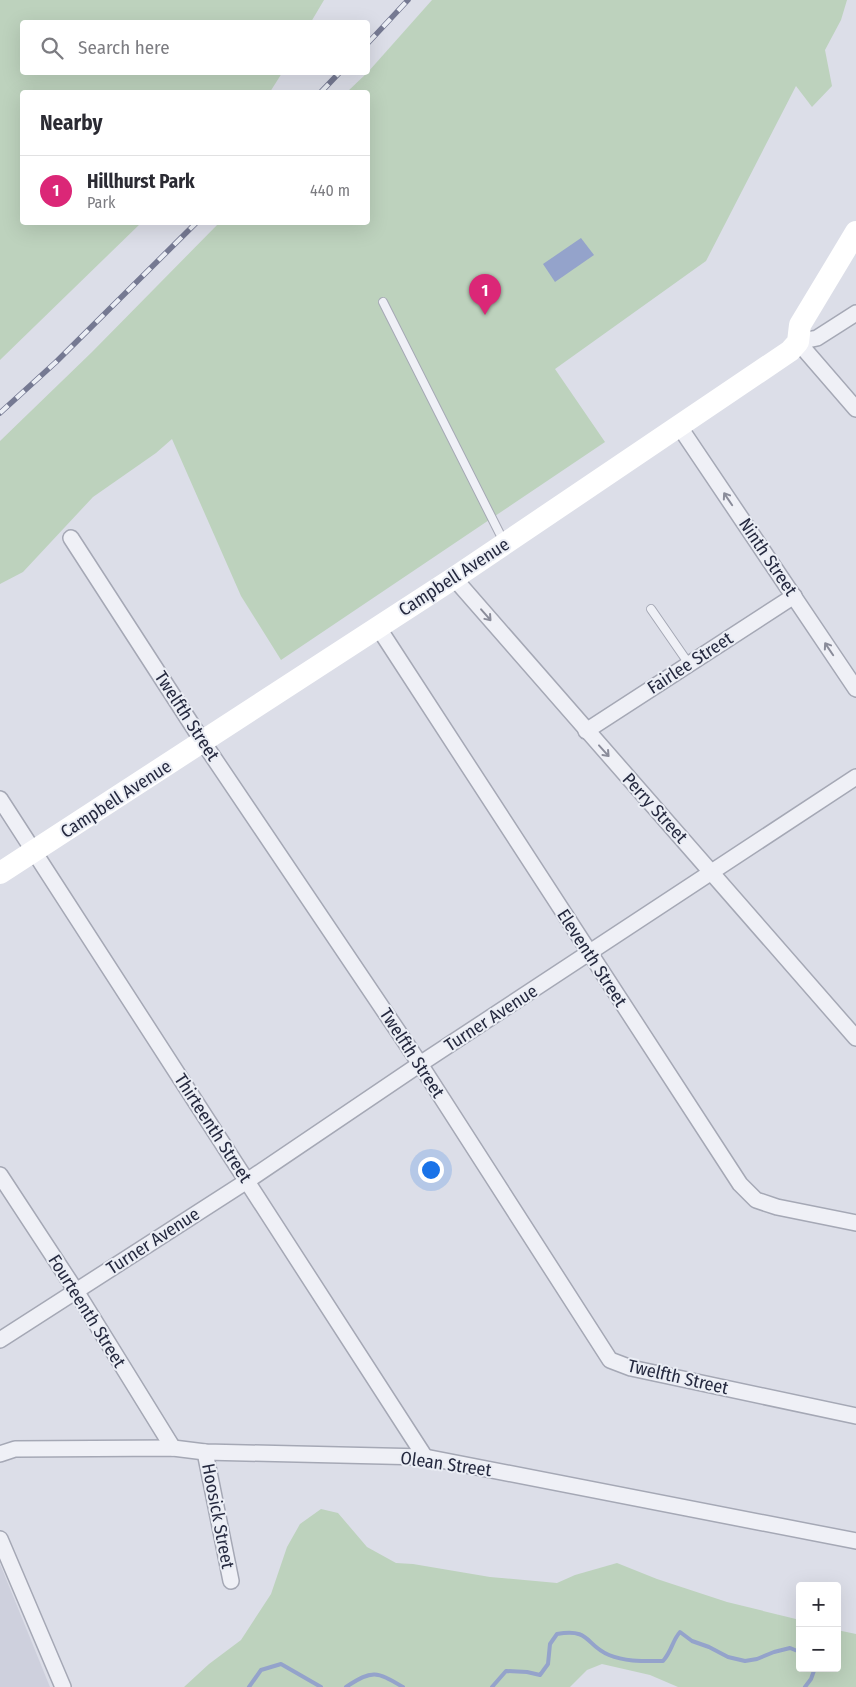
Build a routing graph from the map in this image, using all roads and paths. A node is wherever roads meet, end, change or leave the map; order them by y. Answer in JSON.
{"nodes":[{"id":1,"x":856,"y":232,"type":"edge"},
{"id":2,"x":383,"y":302,"type":"dead end"},
{"id":3,"x":856,"y":313,"type":"edge"},
{"id":4,"x":798,"y":342,"type":"junction"},
{"id":5,"x":856,"y":409,"type":"edge"},
{"id":6,"x":679,"y":426,"type":"junction"},
{"id":7,"x":71,"y":538,"type":"dead end"},
{"id":8,"x":505,"y":544,"type":"junction"},
{"id":9,"x":454,"y":578,"type":"junction"},
{"id":10,"x":794,"y":596,"type":"junction"},
{"id":11,"x":651,"y":609,"type":"dead end"},
{"id":12,"x":378,"y":627,"type":"junction"},
{"id":13,"x":689,"y":664,"type":"junction"},
{"id":14,"x":856,"y":689,"type":"edge"},
{"id":15,"x":586,"y":730,"type":"junction"},
{"id":16,"x":203,"y":742,"type":"junction"},
{"id":17,"x":856,"y":777,"type":"edge"},
{"id":18,"x":0,"y":799,"type":"edge"},
{"id":19,"x":34,"y":852,"type":"junction"},
{"id":20,"x":712,"y":872,"type":"junction"},
{"id":21,"x":0,"y":874,"type":"edge"},
{"id":22,"x":589,"y":954,"type":"junction"},
{"id":23,"x":856,"y":1038,"type":"edge"},
{"id":24,"x":420,"y":1064,"type":"junction"},
{"id":25,"x":0,"y":1175,"type":"edge"},
{"id":26,"x":247,"y":1181,"type":"junction"},
{"id":27,"x":856,"y":1223,"type":"edge"},
{"id":28,"x":76,"y":1291,"type":"junction"},
{"id":29,"x":0,"y":1340,"type":"edge"},
{"id":30,"x":856,"y":1416,"type":"edge"},
{"id":31,"x":173,"y":1448,"type":"junction"},
{"id":32,"x":205,"y":1452,"type":"junction"},
{"id":33,"x":0,"y":1454,"type":"edge"},
{"id":34,"x":425,"y":1457,"type":"junction"},
{"id":35,"x":0,"y":1539,"type":"edge"},
{"id":36,"x":856,"y":1541,"type":"edge"},
{"id":37,"x":231,"y":1581,"type":"dead end"},
{"id":38,"x":63,"y":1687,"type":"edge"}],
"edges":[{"from":1,"to":4,"type":"street"},
{"from":2,"to":8,"type":"lane"},
{"from":3,"to":4,"type":"street"},
{"from":4,"to":5,"type":"street"},
{"from":4,"to":6,"type":"street","name":"Campbell Avenue"},
{"from":6,"to":8,"type":"street","name":"Campbell Avenue"},
{"from":10,"to":6,"type":"street","name":"Ninth Street","one_way":true},
{"from":7,"to":16,"type":"street","name":"Twelfth Street"},
{"from":8,"to":9,"type":"street","name":"Campbell Avenue"},
{"from":9,"to":12,"type":"street","name":"Campbell Avenue"},
{"from":9,"to":15,"type":"street","name":"Perry Street","one_way":true},
{"from":10,"to":13,"type":"street","name":"Fairlee Street"},
{"from":14,"to":10,"type":"street","name":"Ninth Street","one_way":true},
{"from":11,"to":13,"type":"lane"},
{"from":12,"to":16,"type":"street","name":"Campbell Avenue"},
{"from":12,"to":22,"type":"street","name":"Eleventh Street"},
{"from":13,"to":15,"type":"street","name":"Fairlee Street"},
{"from":15,"to":20,"type":"street","name":"Perry Street","one_way":true},
{"from":16,"to":19,"type":"street","name":"Campbell Avenue"},
{"from":16,"to":24,"type":"street","name":"Twelfth Street"},
{"from":17,"to":20,"type":"street","name":"Turner Avenue"},
{"from":18,"to":19,"type":"street","name":"Thirteenth Street"},
{"from":19,"to":21,"type":"street","name":"Campbell Avenue"},
{"from":19,"to":26,"type":"street","name":"Thirteenth Street"},
{"from":20,"to":22,"type":"street","name":"Turner Avenue"},
{"from":20,"to":23,"type":"street","name":"Perry Street"},
{"from":22,"to":24,"type":"street","name":"Turner Avenue"},
{"from":22,"to":27,"type":"street","name":"Eleventh Street"},
{"from":24,"to":26,"type":"street","name":"Turner Avenue"},
{"from":24,"to":30,"type":"street","name":"Twelfth Street"},
{"from":25,"to":28,"type":"street","name":"Fourteenth Street"},
{"from":26,"to":28,"type":"street","name":"Turner Avenue"},
{"from":26,"to":34,"type":"street","name":"Thirteenth Street"},
{"from":28,"to":29,"type":"street","name":"Turner Avenue"},
{"from":28,"to":31,"type":"street","name":"Fourteenth Street"},
{"from":31,"to":32,"type":"street","name":"Olean Street"},
{"from":31,"to":33,"type":"street","name":"Olean Street"},
{"from":32,"to":34,"type":"street","name":"Olean Street"},
{"from":32,"to":37,"type":"street","name":"Hoosick Street"},
{"from":34,"to":36,"type":"street","name":"Olean Street"},
{"from":35,"to":38,"type":"street"}]}
